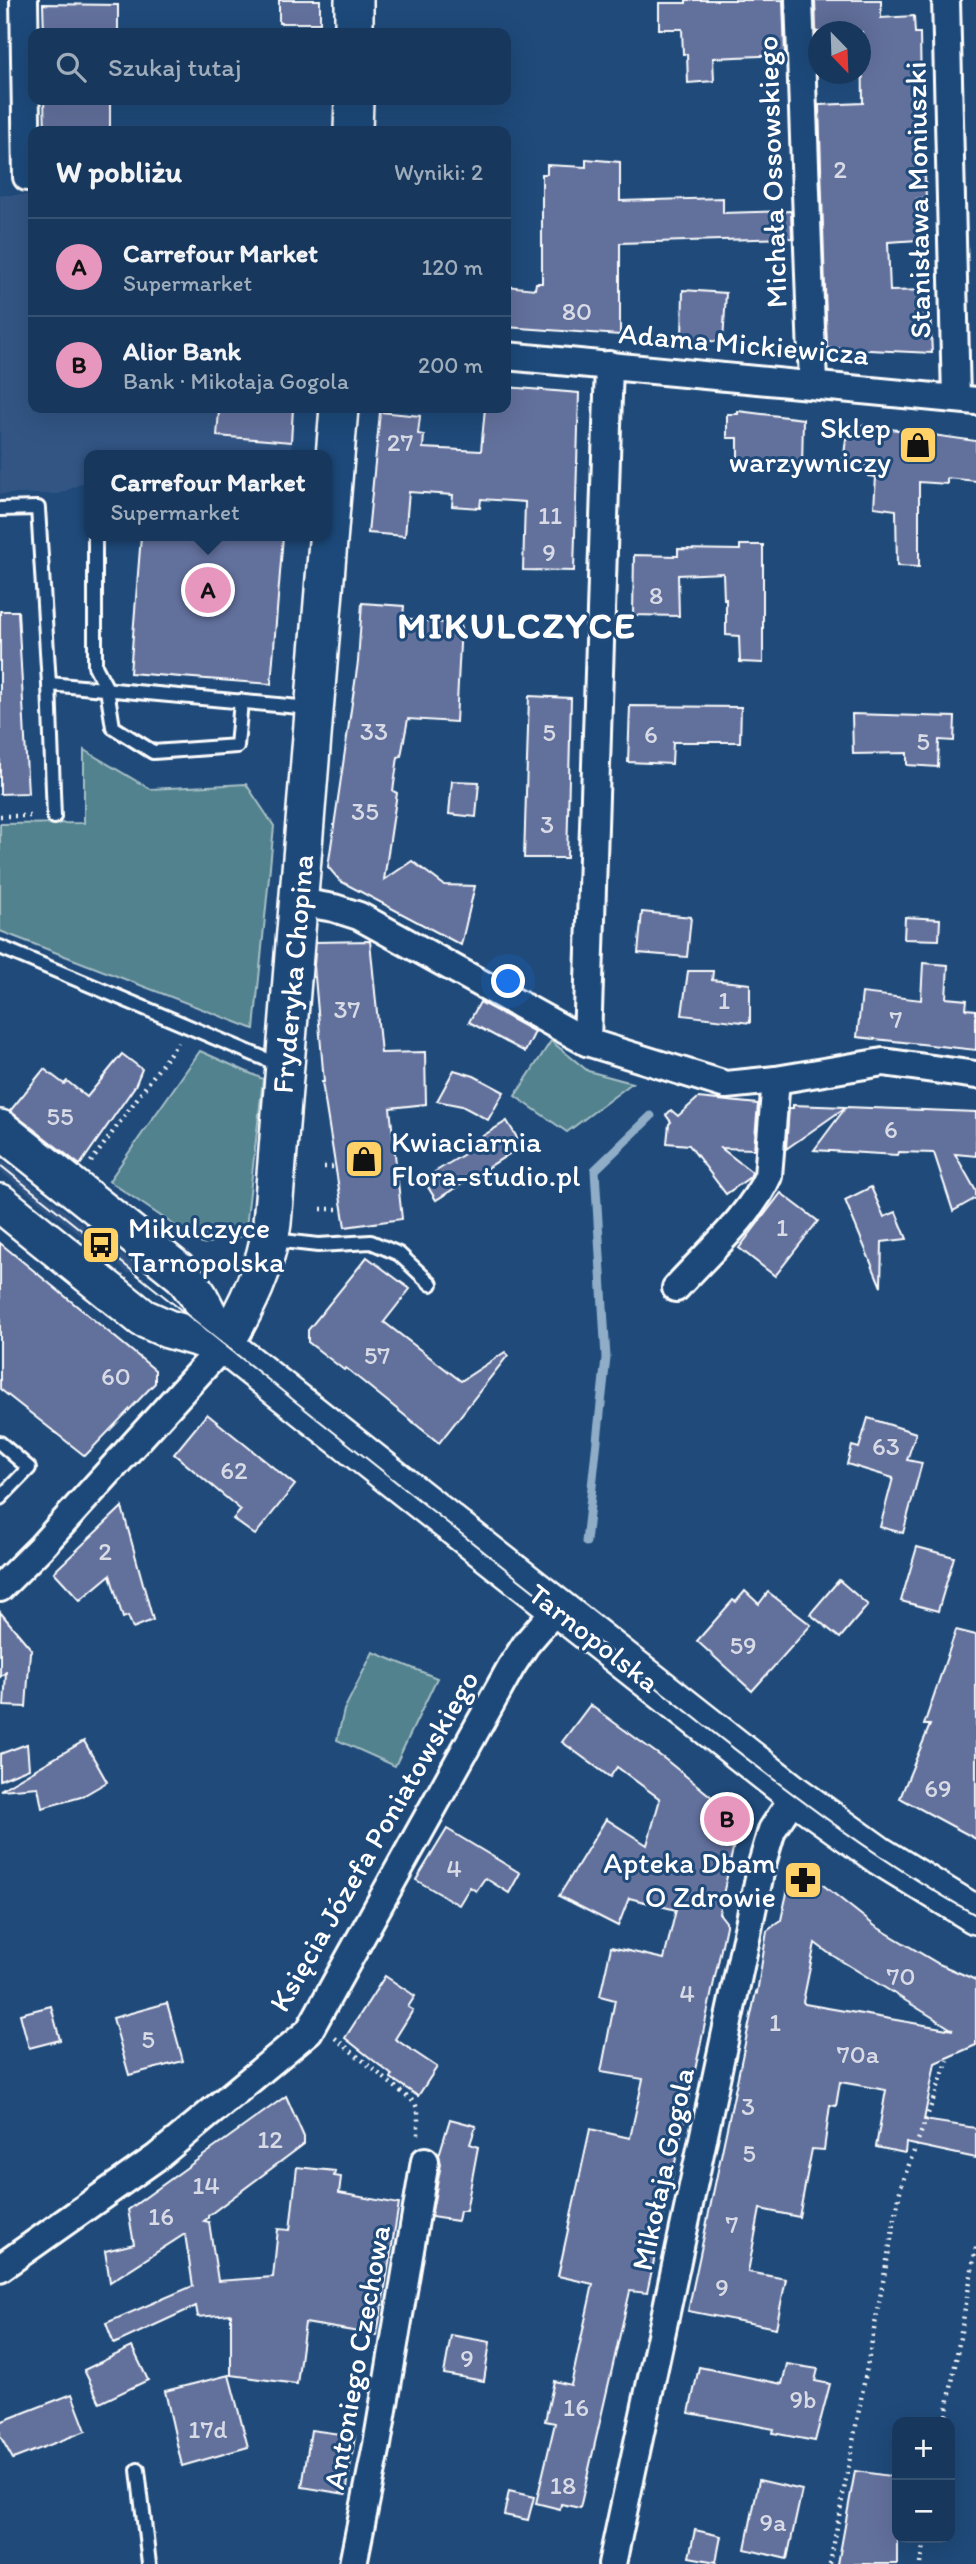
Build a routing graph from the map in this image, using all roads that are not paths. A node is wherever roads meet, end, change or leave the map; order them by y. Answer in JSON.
{"nodes":[{"id":1,"x":24,"y":0,"type":"edge"},
{"id":2,"x":354,"y":0,"type":"edge"},
{"id":3,"x":799,"y":0,"type":"edge"},
{"id":4,"x":946,"y":0,"type":"edge"},
{"id":5,"x":354,"y":28,"type":"edge"},
{"id":6,"x":354,"y":105,"type":"edge"},
{"id":7,"x":353,"y":126,"type":"edge"},
{"id":8,"x":28,"y":177,"type":"edge"},
{"id":9,"x":511,"y":356,"type":"edge"},
{"id":10,"x":609,"y":365,"type":"junction"},
{"id":11,"x":813,"y":384,"type":"junction"},
{"id":12,"x":966,"y":399,"type":"edge"},
{"id":13,"x":337,"y":413,"type":"edge"},
{"id":14,"x":332,"y":464,"type":"edge"},
{"id":15,"x":0,"y":509,"type":"edge"},
{"id":16,"x":95,"y":541,"type":"edge"},
{"id":17,"x":326,"y":541,"type":"edge"},
{"id":18,"x":49,"y":684,"type":"junction"},
{"id":19,"x":107,"y":689,"type":"junction"},
{"id":20,"x":241,"y":701,"type":"junction"},
{"id":21,"x":314,"y":708,"type":"junction"},
{"id":22,"x":54,"y":817,"type":"road end"},
{"id":23,"x":299,"y":902,"type":"junction"},
{"id":24,"x":0,"y":947,"type":"edge"},
{"id":25,"x":587,"y":1042,"type":"junction"},
{"id":26,"x":285,"y":1068,"type":"junction"},
{"id":27,"x":976,"y":1075,"type":"edge"},
{"id":28,"x":776,"y":1080,"type":"junction"},
{"id":29,"x":0,"y":1129,"type":"edge"},
{"id":30,"x":0,"y":1203,"type":"edge"},
{"id":31,"x":270,"y":1239,"type":"junction"},
{"id":32,"x":431,"y":1284,"type":"dead end"},
{"id":33,"x":676,"y":1288,"type":"dead end"},
{"id":34,"x":224,"y":1345,"type":"junction"},
{"id":35,"x":0,"y":1443,"type":"edge"},
{"id":36,"x":0,"y":1499,"type":"edge"},
{"id":37,"x":0,"y":1588,"type":"edge"},
{"id":38,"x":556,"y":1609,"type":"junction"},
{"id":39,"x":795,"y":1795,"type":"junction"},
{"id":40,"x":976,"y":1915,"type":"edge"},
{"id":41,"x":425,"y":2161,"type":"road end"},
{"id":42,"x":0,"y":2268,"type":"edge"},
{"id":43,"x":138,"y":2470,"type":"dead end"},
{"id":44,"x":149,"y":2564,"type":"edge"},
{"id":45,"x":353,"y":2564,"type":"edge"},
{"id":46,"x":612,"y":2564,"type":"edge"}],
"edges":[{"from":1,"to":8,"type":"street"},
{"from":2,"to":5,"type":"main road"},
{"from":3,"to":11,"type":"street","name":"Michała Ossowskiego"},
{"from":4,"to":12,"type":"street","name":"Stanisława Moniuszki"},
{"from":6,"to":7,"type":"main road"},
{"from":9,"to":10,"type":"street","name":"Adama Mickiewicza"},
{"from":10,"to":11,"type":"street","name":"Adama Mickiewicza"},
{"from":10,"to":25,"type":"street"},
{"from":11,"to":12,"type":"street","name":"Adama Mickiewicza"},
{"from":13,"to":14,"type":"main road","name":"Fryderyka Chopina"},
{"from":15,"to":18,"type":"lane"},
{"from":16,"to":19,"type":"lane"},
{"from":17,"to":21,"type":"main road","name":"Fryderyka Chopina"},
{"from":18,"to":19,"type":"lane"},
{"from":18,"to":22,"type":"lane"},
{"from":19,"to":20,"type":"lane"},
{"from":19,"to":20,"type":"lane"},
{"from":20,"to":21,"type":"lane"},
{"from":21,"to":23,"type":"main road","name":"Fryderyka Chopina"},
{"from":23,"to":25,"type":"street"},
{"from":23,"to":26,"type":"main road","name":"Fryderyka Chopina"},
{"from":24,"to":26,"type":"lane"},
{"from":25,"to":28,"type":"street"},
{"from":26,"to":31,"type":"main road","name":"Fryderyka Chopina"},
{"from":27,"to":28,"type":"street"},
{"from":28,"to":33,"type":"street"},
{"from":29,"to":34,"type":"main road","name":"Tarnopolska"},
{"from":30,"to":34,"type":"main road","name":"Tarnopolska"},
{"from":31,"to":32,"type":"lane"},
{"from":31,"to":34,"type":"main road","name":"Fryderyka Chopina"},
{"from":34,"to":37,"type":"street"},
{"from":34,"to":38,"type":"main road","name":"Tarnopolska"},
{"from":35,"to":36,"type":"lane"},
{"from":38,"to":39,"type":"main road","name":"Tarnopolska"},
{"from":38,"to":42,"type":"street","name":"Księcia Józefa Poniatowskiego"},
{"from":39,"to":40,"type":"main road","name":"Tarnopolska"},
{"from":39,"to":46,"type":"street","name":"Mikołaja Gogola"},
{"from":41,"to":45,"type":"street","name":"Antoniego Czechowa"},
{"from":43,"to":44,"type":"lane"}]}
